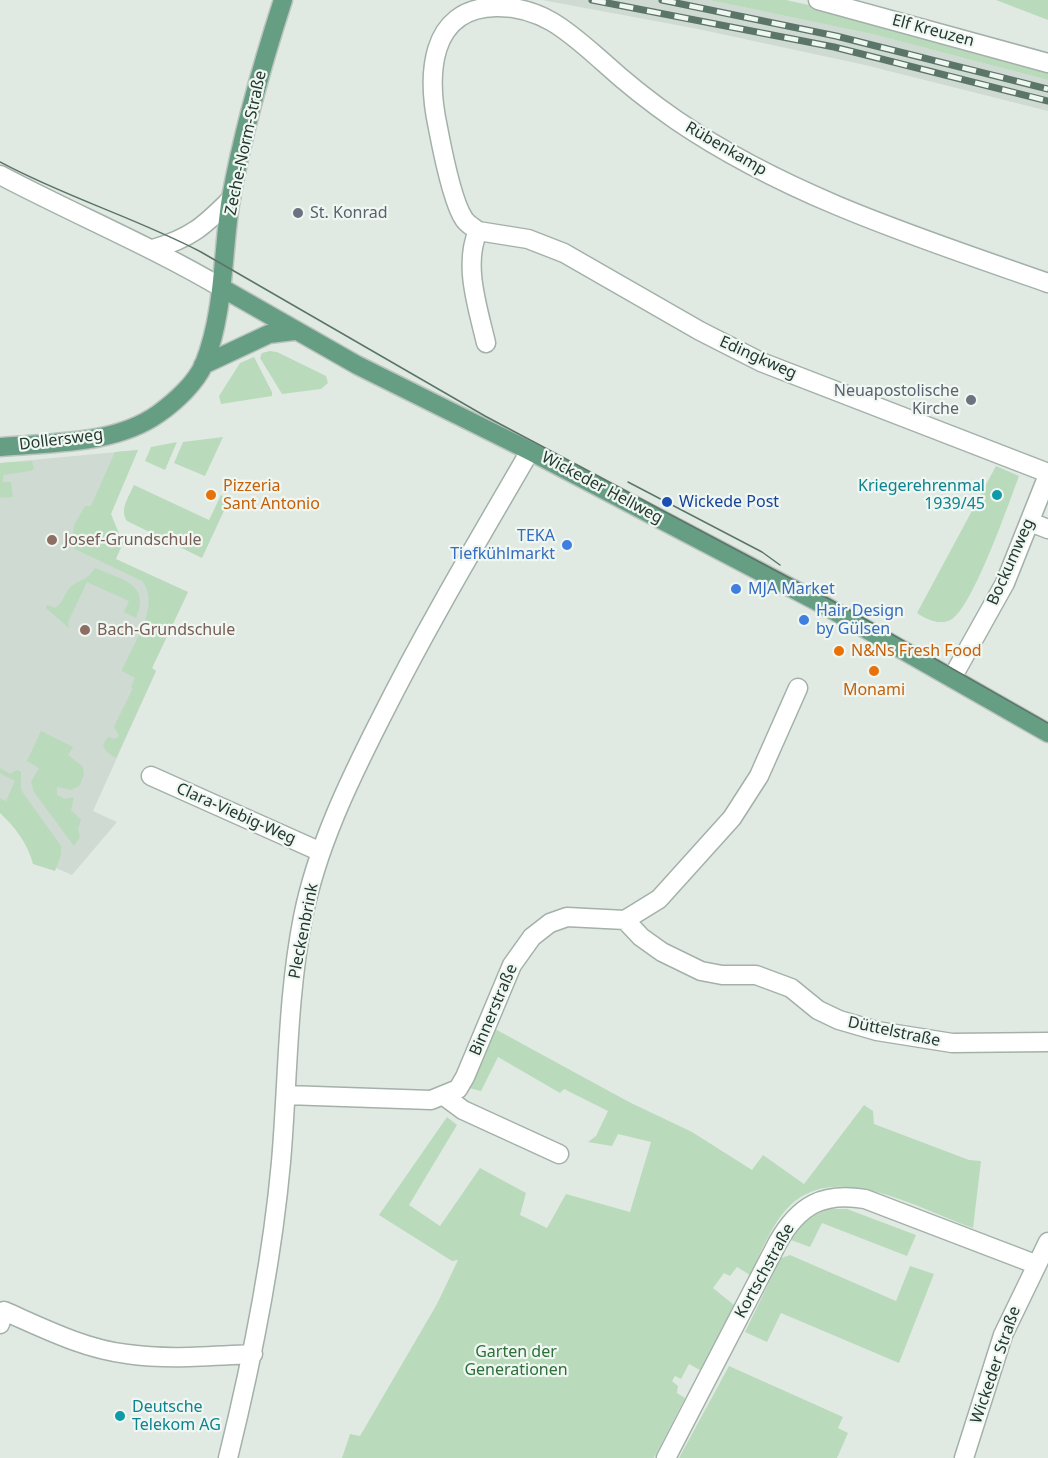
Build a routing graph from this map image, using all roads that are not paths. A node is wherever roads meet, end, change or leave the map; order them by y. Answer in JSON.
{"nodes":[{"id":1,"x":283,"y":0,"type":"edge"},
{"id":2,"x":818,"y":0,"type":"edge"},
{"id":3,"x":1048,"y":63,"type":"edge"},
{"id":4,"x":0,"y":175,"type":"edge"},
{"id":5,"x":231,"y":199,"type":"junction"},
{"id":6,"x":478,"y":231,"type":"junction"},
{"id":7,"x":153,"y":249,"type":"junction"},
{"id":8,"x":1048,"y":283,"type":"edge"},
{"id":9,"x":222,"y":288,"type":"junction"},
{"id":10,"x":294,"y":331,"type":"junction"},
{"id":11,"x":486,"y":343,"type":"dead end"},
{"id":12,"x":203,"y":365,"type":"junction"},
{"id":13,"x":0,"y":447,"type":"edge"},
{"id":14,"x":530,"y":451,"type":"junction"},
{"id":15,"x":1048,"y":474,"type":"edge"},
{"id":16,"x":1030,"y":522,"type":"junction"},
{"id":17,"x":1048,"y":529,"type":"edge"},
{"id":18,"x":952,"y":678,"type":"junction"},
{"id":19,"x":798,"y":688,"type":"dead end"},
{"id":20,"x":1048,"y":733,"type":"edge"},
{"id":21,"x":151,"y":776,"type":"dead end"},
{"id":22,"x":321,"y":852,"type":"junction"},
{"id":23,"x":625,"y":920,"type":"junction"},
{"id":24,"x":1048,"y":1042,"type":"edge"},
{"id":25,"x":286,"y":1095,"type":"junction"},
{"id":26,"x":444,"y":1096,"type":"junction"},
{"id":27,"x":559,"y":1154,"type":"dead end"},
{"id":28,"x":1048,"y":1242,"type":"edge"},
{"id":29,"x":1035,"y":1264,"type":"junction"},
{"id":30,"x":1,"y":1315,"type":"edge"},
{"id":31,"x":253,"y":1354,"type":"junction"},
{"id":32,"x":228,"y":1458,"type":"edge"},
{"id":33,"x":666,"y":1458,"type":"edge"},
{"id":34,"x":964,"y":1458,"type":"edge"}],
"edges":[{"from":1,"to":5,"type":"main road","name":"Zeche-Norm-Straße"},
{"from":2,"to":3,"type":"street","name":"Elf Kreuzen"},
{"from":4,"to":7,"type":"street","name":"Wickeder Hellweg"},
{"from":5,"to":7,"type":"street"},
{"from":5,"to":9,"type":"main road","name":"Zeche-Norm-Straße"},
{"from":6,"to":8,"type":"street","name":"Rübenkamp"},
{"from":6,"to":11,"type":"street"},
{"from":6,"to":15,"type":"street","name":"Edingkweg"},
{"from":7,"to":9,"type":"street","name":"Wickeder Hellweg"},
{"from":9,"to":10,"type":"main road","name":"Wickeder Hellweg"},
{"from":9,"to":12,"type":"main road","name":"Dollersweg"},
{"from":10,"to":12,"type":"main road","name":"Dollersweg"},
{"from":10,"to":14,"type":"main road","name":"Wickeder Hellweg"},
{"from":12,"to":13,"type":"main road","name":"Dollersweg"},
{"from":14,"to":18,"type":"main road","name":"Wickeder Hellweg"},
{"from":14,"to":22,"type":"street","name":"Pleckenbrink"},
{"from":15,"to":16,"type":"street","name":"Bockumweg"},
{"from":16,"to":17,"type":"street"},
{"from":16,"to":18,"type":"street","name":"Bockumweg"},
{"from":18,"to":20,"type":"main road","name":"Wickeder Hellweg"},
{"from":19,"to":23,"type":"street"},
{"from":21,"to":22,"type":"street","name":"Clara-Viebig-Weg"},
{"from":22,"to":25,"type":"street","name":"Pleckenbrink"},
{"from":23,"to":24,"type":"street","name":"Düttelstraße"},
{"from":23,"to":26,"type":"street","name":"Binnerstraße"},
{"from":25,"to":26,"type":"street"},
{"from":25,"to":31,"type":"street","name":"Pleckenbrink"},
{"from":26,"to":27,"type":"street"},
{"from":28,"to":29,"type":"street","name":"Wickeder Straße"},
{"from":29,"to":33,"type":"street","name":"Kortschstraße"},
{"from":29,"to":34,"type":"street","name":"Wickeder Straße"},
{"from":30,"to":31,"type":"street"},
{"from":31,"to":32,"type":"street","name":"Pleckenbrink"}]}
